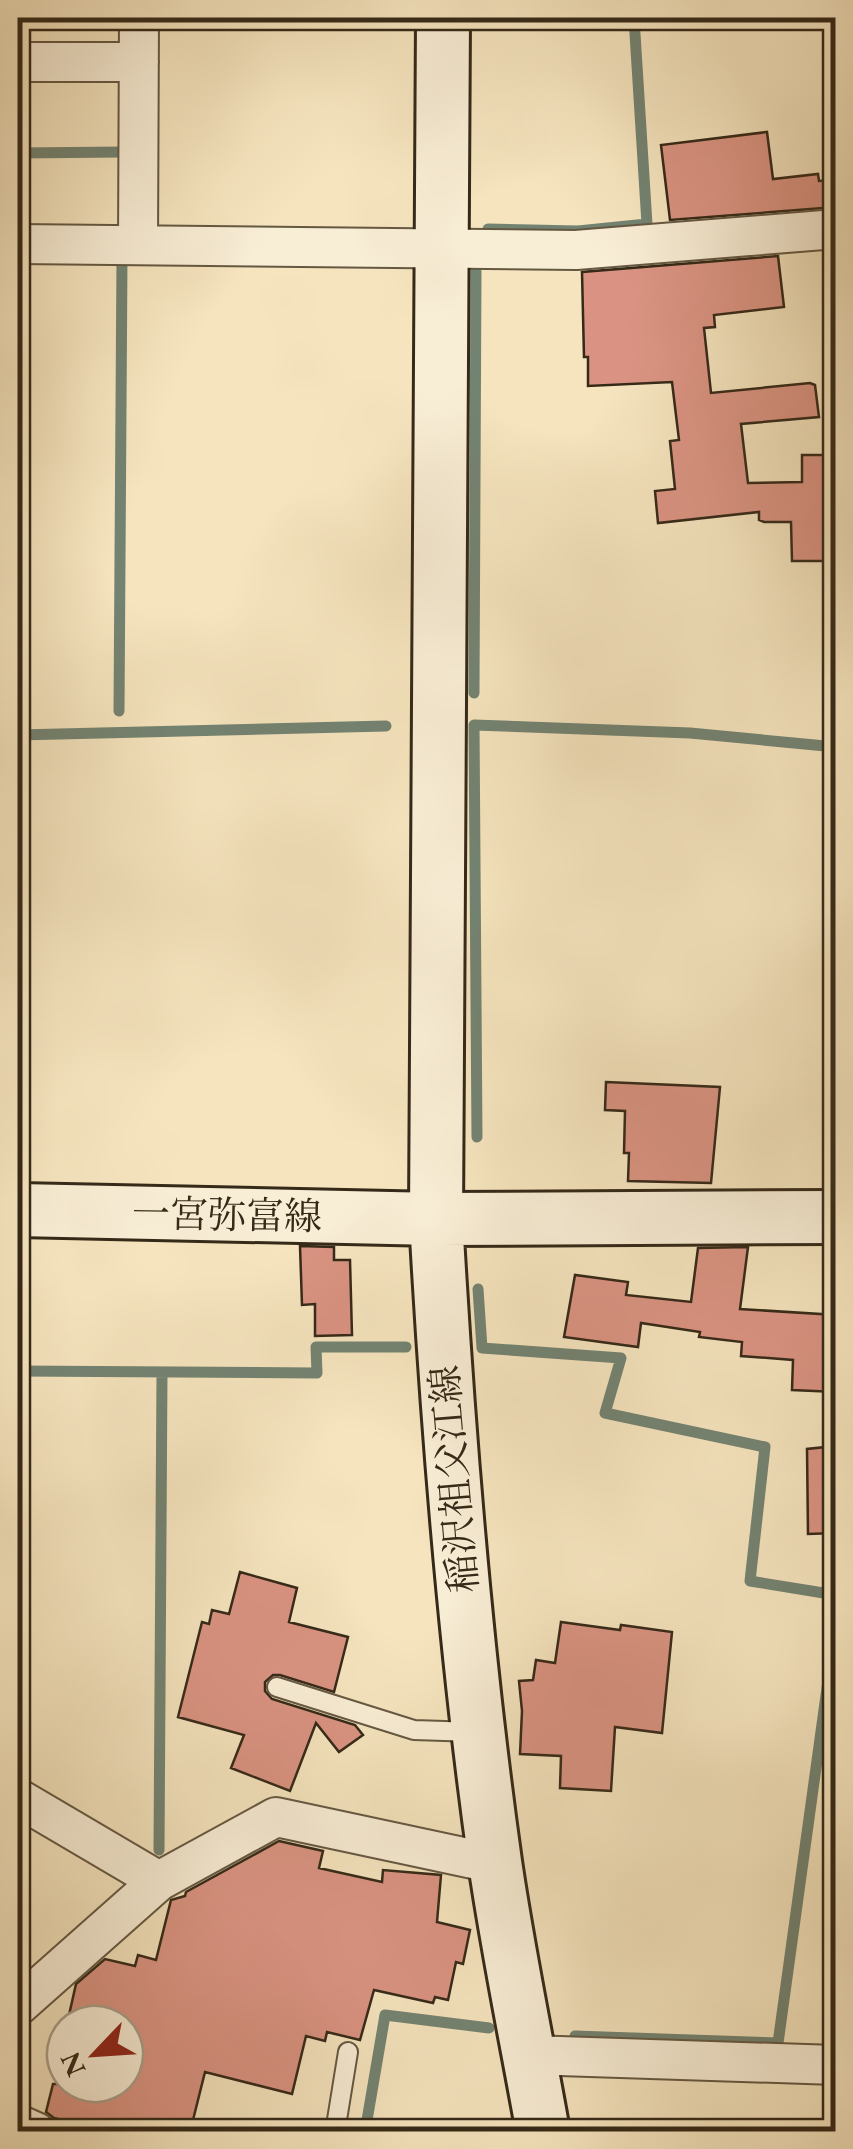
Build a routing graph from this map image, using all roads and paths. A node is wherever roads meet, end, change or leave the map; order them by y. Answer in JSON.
{"nodes":[{"id":1,"x":139,"y":18,"type":"edge"},
{"id":2,"x":443,"y":18,"type":"edge"},
{"id":3,"x":18,"y":62,"type":"edge"},
{"id":4,"x":139,"y":62,"type":"junction"},
{"id":5,"x":836,"y":228,"type":"edge"},
{"id":6,"x":18,"y":244,"type":"edge"},
{"id":7,"x":138,"y":244,"type":"junction"},
{"id":8,"x":441,"y":246,"type":"junction"},
{"id":9,"x":18,"y":1210,"type":"edge"},
{"id":10,"x":836,"y":1217,"type":"edge"},
{"id":11,"x":436,"y":1219,"type":"junction"},
{"id":12,"x":277,"y":1687,"type":"dead end"},
{"id":13,"x":480,"y":1732,"type":"junction"},
{"id":14,"x":18,"y":1798,"type":"edge"},
{"id":15,"x":496,"y":1864,"type":"junction"},
{"id":16,"x":158,"y":1881,"type":"junction"},
{"id":17,"x":18,"y":2006,"type":"edge"},
{"id":18,"x":348,"y":2052,"type":"dead end"},
{"id":19,"x":530,"y":2055,"type":"junction"},
{"id":20,"x":836,"y":2065,"type":"edge"},
{"id":21,"x":18,"y":2124,"type":"edge"},
{"id":22,"x":36,"y":2132,"type":"edge"},
{"id":23,"x":335,"y":2132,"type":"edge"},
{"id":24,"x":543,"y":2132,"type":"edge"}],
"edges":[{"from":1,"to":4,"type":"street"},
{"from":2,"to":8,"type":"main road","name":"稲沢祖父江線"},
{"from":3,"to":4,"type":"street"},
{"from":4,"to":7,"type":"street"},
{"from":5,"to":8,"type":"street"},
{"from":6,"to":7,"type":"street"},
{"from":7,"to":8,"type":"street"},
{"from":8,"to":11,"type":"main road","name":"稲沢祖父江線"},
{"from":9,"to":11,"type":"main road","name":"一宮弥富線"},
{"from":10,"to":11,"type":"main road"},
{"from":11,"to":13,"type":"main road","name":"稲沢祖父江線"},
{"from":12,"to":13,"type":"lane"},
{"from":13,"to":15,"type":"main road","name":"稲沢祖父江線"},
{"from":14,"to":16,"type":"street"},
{"from":15,"to":16,"type":"street"},
{"from":15,"to":19,"type":"main road","name":"稲沢祖父江線"},
{"from":16,"to":17,"type":"street"},
{"from":18,"to":23,"type":"lane"},
{"from":19,"to":20,"type":"street"},
{"from":19,"to":24,"type":"main road","name":"稲沢祖父江線"},
{"from":21,"to":22,"type":"street"}]}
